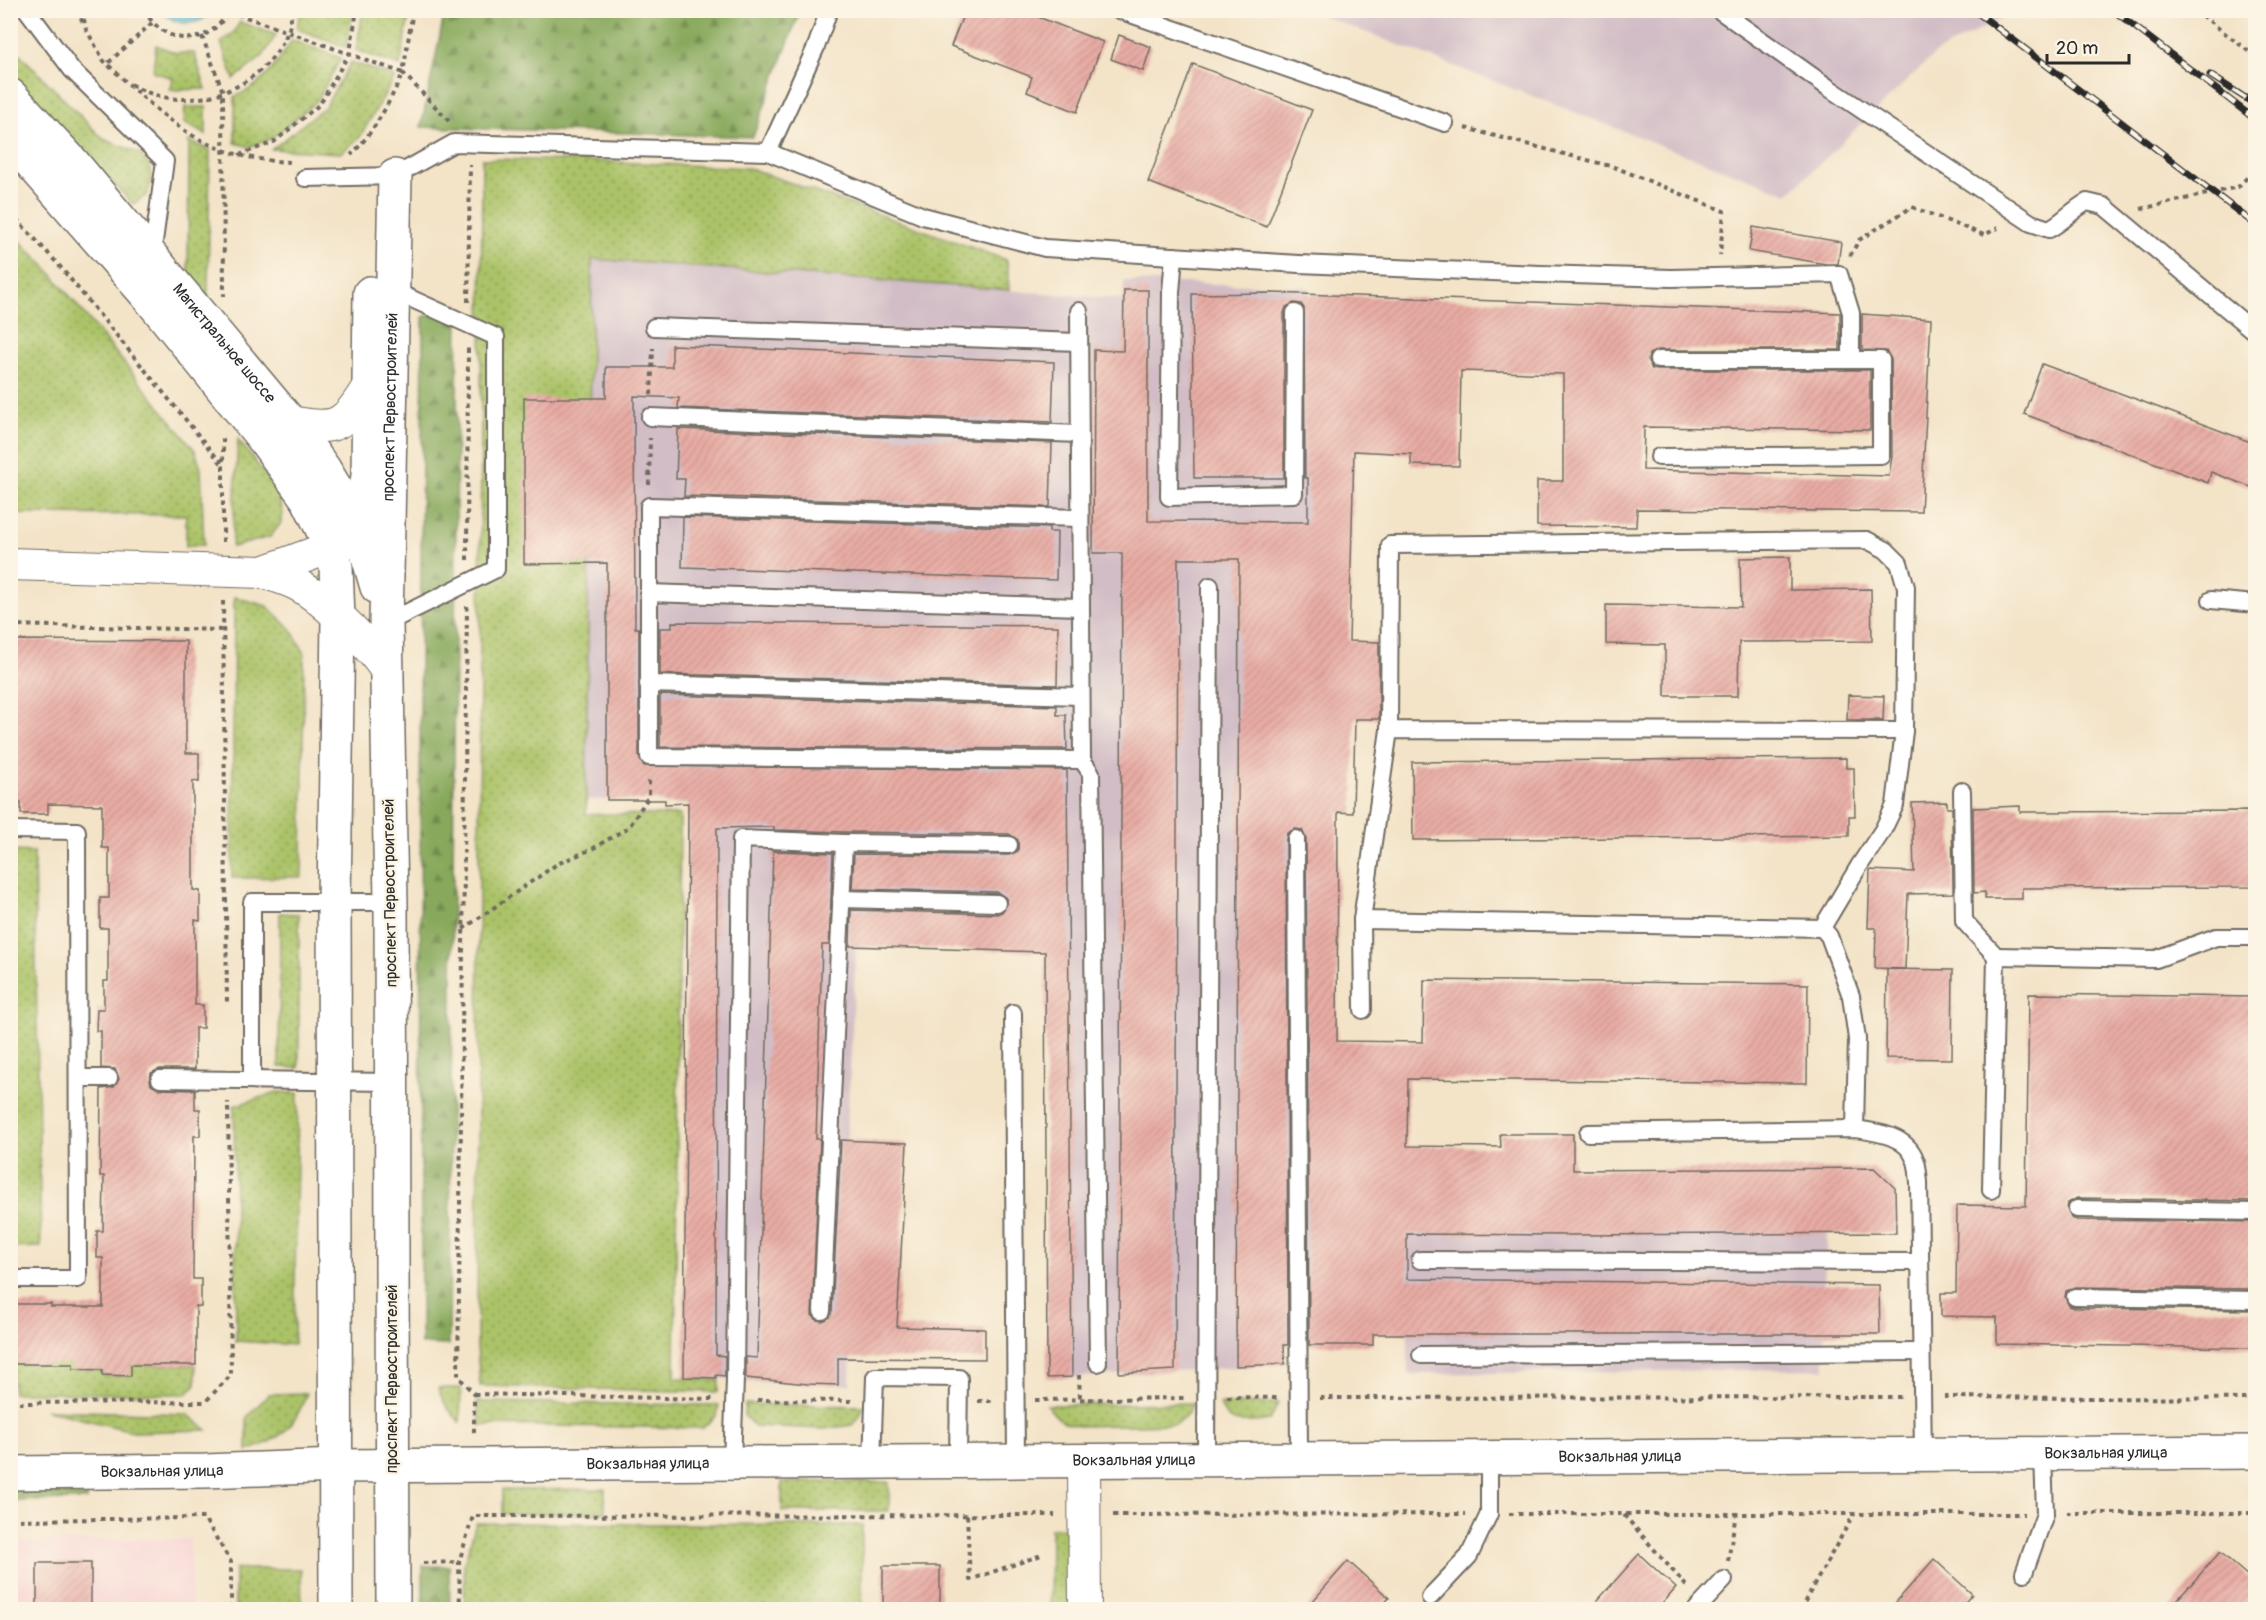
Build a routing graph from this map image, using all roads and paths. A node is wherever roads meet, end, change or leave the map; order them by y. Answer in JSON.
{"nodes":[{"id":1,"x":27,"y":10,"type":"edge"},
{"id":2,"x":77,"y":10,"type":"edge"},
{"id":3,"x":82,"y":10,"type":"edge"},
{"id":4,"x":144,"y":10,"type":"edge"},
{"id":5,"x":292,"y":10,"type":"edge"},
{"id":6,"x":357,"y":10,"type":"edge"},
{"id":7,"x":413,"y":10,"type":"edge"},
{"id":8,"x":829,"y":10,"type":"edge"},
{"id":9,"x":1119,"y":10,"type":"edge"},
{"id":10,"x":1719,"y":10,"type":"edge"},
{"id":11,"x":2195,"y":10,"type":"edge"},
{"id":12,"x":229,"y":11,"type":"edge"},
{"id":13,"x":152,"y":23,"type":"junction"},
{"id":14,"x":86,"y":29,"type":"junction"},
{"id":15,"x":287,"y":32,"type":"junction"},
{"id":16,"x":202,"y":36,"type":"junction"},
{"id":17,"x":349,"y":53,"type":"junction"},
{"id":18,"x":2256,"y":57,"type":"edge"},
{"id":19,"x":107,"y":64,"type":"junction"},
{"id":20,"x":403,"y":73,"type":"junction"},
{"id":21,"x":223,"y":92,"type":"junction"},
{"id":22,"x":10,"y":94,"type":"edge"},
{"id":23,"x":1444,"y":123,"type":"joint"},
{"id":24,"x":10,"y":139,"type":"edge"},
{"id":25,"x":470,"y":144,"type":"junction"},
{"id":26,"x":223,"y":151,"type":"junction"},
{"id":27,"x":768,"y":152,"type":"junction"},
{"id":28,"x":238,"y":155,"type":"junction"},
{"id":29,"x":296,"y":162,"type":"dead end"},
{"id":30,"x":2256,"y":168,"type":"edge"},
{"id":31,"x":371,"y":172,"type":"junction"},
{"id":32,"x":305,"y":178,"type":"dead end"},
{"id":33,"x":10,"y":212,"type":"edge"},
{"id":34,"x":2116,"y":214,"type":"junction"},
{"id":35,"x":2022,"y":217,"type":"junction"},
{"id":36,"x":1174,"y":256,"type":"junction"},
{"id":37,"x":141,"y":265,"type":"junction"},
{"id":38,"x":1839,"y":274,"type":"junction"},
{"id":39,"x":1718,"y":277,"type":"junction"},
{"id":40,"x":392,"y":290,"type":"junction"},
{"id":41,"x":224,"y":298,"type":"dead end"},
{"id":42,"x":1078,"y":311,"type":"dead end"},
{"id":43,"x":1294,"y":313,"type":"dead end"},
{"id":44,"x":468,"y":324,"type":"junction"},
{"id":45,"x":654,"y":327,"type":"dead end"},
{"id":46,"x":2256,"y":333,"type":"edge"},
{"id":47,"x":1078,"y":342,"type":"junction"},
{"id":48,"x":1658,"y":360,"type":"dead end"},
{"id":49,"x":1851,"y":360,"type":"junction"},
{"id":50,"x":379,"y":397,"type":"junction"},
{"id":51,"x":650,"y":417,"type":"dead end"},
{"id":52,"x":278,"y":432,"type":"junction"},
{"id":53,"x":224,"y":434,"type":"dead end"},
{"id":54,"x":1079,"y":434,"type":"junction"},
{"id":55,"x":1659,"y":457,"type":"dead end"},
{"id":56,"x":223,"y":465,"type":"junction"},
{"id":57,"x":368,"y":476,"type":"junction"},
{"id":58,"x":337,"y":490,"type":"junction"},
{"id":59,"x":1080,"y":518,"type":"junction"},
{"id":60,"x":360,"y":529,"type":"junction"},
{"id":61,"x":330,"y":547,"type":"junction"},
{"id":62,"x":10,"y":564,"type":"edge"},
{"id":63,"x":223,"y":571,"type":"junction"},
{"id":64,"x":263,"y":572,"type":"junction"},
{"id":65,"x":467,"y":583,"type":"junction"},
{"id":66,"x":1210,"y":586,"type":"dead end"},
{"id":67,"x":648,"y":593,"type":"junction"},
{"id":68,"x":2211,"y":600,"type":"dead end"},
{"id":69,"x":2256,"y":604,"type":"edge"},
{"id":70,"x":1080,"y":607,"type":"junction"},
{"id":71,"x":338,"y":618,"type":"junction"},
{"id":72,"x":386,"y":623,"type":"junction"},
{"id":73,"x":10,"y":626,"type":"edge"},
{"id":74,"x":223,"y":630,"type":"junction"},
{"id":75,"x":386,"y":670,"type":"junction"},
{"id":76,"x":648,"y":684,"type":"junction"},
{"id":77,"x":1081,"y":696,"type":"junction"},
{"id":78,"x":1389,"y":730,"type":"junction"},
{"id":79,"x":1904,"y":731,"type":"junction"},
{"id":80,"x":649,"y":757,"type":"junction"},
{"id":81,"x":1082,"y":760,"type":"junction"},
{"id":82,"x":1962,"y":791,"type":"dead end"},
{"id":83,"x":10,"y":830,"type":"edge"},
{"id":84,"x":1296,"y":839,"type":"dead end"},
{"id":85,"x":844,"y":843,"type":"junction"},
{"id":86,"x":1008,"y":845,"type":"dead end"},
{"id":87,"x":841,"y":899,"type":"junction"},
{"id":88,"x":392,"y":902,"type":"junction"},
{"id":89,"x":334,"y":903,"type":"junction"},
{"id":90,"x":997,"y":903,"type":"dead end"},
{"id":91,"x":1362,"y":920,"type":"junction"},
{"id":92,"x":1822,"y":928,"type":"junction"},
{"id":93,"x":463,"y":929,"type":"junction"},
{"id":94,"x":2256,"y":937,"type":"edge"},
{"id":95,"x":1996,"y":956,"type":"junction"},
{"id":96,"x":227,"y":1009,"type":"dead end"},
{"id":97,"x":1363,"y":1010,"type":"dead end"},
{"id":98,"x":1013,"y":1013,"type":"dead end"},
{"id":99,"x":78,"y":1078,"type":"junction"},
{"id":100,"x":109,"y":1078,"type":"dead end"},
{"id":101,"x":160,"y":1079,"type":"dead end"},
{"id":102,"x":228,"y":1080,"type":"junction"},
{"id":103,"x":252,"y":1080,"type":"junction"},
{"id":104,"x":335,"y":1081,"type":"junction"},
{"id":105,"x":392,"y":1083,"type":"junction"},
{"id":106,"x":1855,"y":1129,"type":"junction"},
{"id":107,"x":1588,"y":1133,"type":"dead end"},
{"id":108,"x":1991,"y":1190,"type":"dead end"},
{"id":109,"x":2077,"y":1209,"type":"dead end"},
{"id":110,"x":2256,"y":1212,"type":"edge"},
{"id":111,"x":1420,"y":1260,"type":"dead end"},
{"id":112,"x":1920,"y":1262,"type":"junction"},
{"id":113,"x":10,"y":1279,"type":"edge"},
{"id":114,"x":2075,"y":1297,"type":"dead end"},
{"id":115,"x":2256,"y":1300,"type":"edge"},
{"id":116,"x":822,"y":1311,"type":"dead end"},
{"id":117,"x":1921,"y":1352,"type":"junction"},
{"id":118,"x":1421,"y":1355,"type":"dead end"},
{"id":119,"x":1098,"y":1363,"type":"dead end"},
{"id":120,"x":474,"y":1394,"type":"junction"},
{"id":121,"x":1207,"y":1397,"type":"junction"},
{"id":122,"x":1922,"y":1397,"type":"junction"},
{"id":123,"x":1300,"y":1398,"type":"junction"},
{"id":124,"x":734,"y":1399,"type":"junction"},
{"id":125,"x":2256,"y":1399,"type":"edge"},
{"id":126,"x":874,"y":1401,"type":"junction"},
{"id":127,"x":959,"y":1401,"type":"junction"},
{"id":128,"x":1017,"y":1401,"type":"junction"},
{"id":129,"x":10,"y":1403,"type":"edge"},
{"id":130,"x":474,"y":1437,"type":"dead end"},
{"id":131,"x":2256,"y":1452,"type":"edge"},
{"id":132,"x":2043,"y":1454,"type":"junction"},
{"id":133,"x":1923,"y":1455,"type":"junction"},
{"id":134,"x":1489,"y":1458,"type":"junction"},
{"id":135,"x":1299,"y":1459,"type":"junction"},
{"id":136,"x":1084,"y":1460,"type":"junction"},
{"id":137,"x":1206,"y":1460,"type":"junction"},
{"id":138,"x":958,"y":1461,"type":"junction"},
{"id":139,"x":1016,"y":1461,"type":"junction"},
{"id":140,"x":872,"y":1462,"type":"junction"},
{"id":141,"x":732,"y":1463,"type":"junction"},
{"id":142,"x":337,"y":1466,"type":"junction"},
{"id":143,"x":392,"y":1466,"type":"junction"},
{"id":144,"x":10,"y":1473,"type":"edge"},
{"id":145,"x":2256,"y":1513,"type":"edge"},
{"id":146,"x":1489,"y":1514,"type":"junction"},
{"id":147,"x":1623,"y":1514,"type":"junction"},
{"id":148,"x":1736,"y":1514,"type":"junction"},
{"id":149,"x":1854,"y":1514,"type":"junction"},
{"id":150,"x":2045,"y":1514,"type":"junction"},
{"id":151,"x":967,"y":1515,"type":"junction"},
{"id":152,"x":1085,"y":1515,"type":"junction"},
{"id":153,"x":10,"y":1520,"type":"edge"},
{"id":154,"x":1041,"y":1555,"type":"dead end"},
{"id":155,"x":459,"y":1562,"type":"junction"},
{"id":156,"x":423,"y":1563,"type":"dead end"},
{"id":157,"x":2024,"y":1573,"type":"dead end"},
{"id":158,"x":1724,"y":1580,"type":"joint"},
{"id":159,"x":1430,"y":1597,"type":"dead end"},
{"id":160,"x":1699,"y":1607,"type":"edge"},
{"id":161,"x":231,"y":1610,"type":"edge"},
{"id":162,"x":336,"y":1610,"type":"edge"},
{"id":163,"x":393,"y":1610,"type":"edge"},
{"id":164,"x":459,"y":1610,"type":"edge"},
{"id":165,"x":1085,"y":1610,"type":"edge"},
{"id":166,"x":1800,"y":1610,"type":"edge"}],
"edges":[{"from":1,"to":37,"type":"lane"},
{"from":2,"to":14,"type":"path"},
{"from":3,"to":14,"type":"path"},
{"from":4,"to":13,"type":"path"},
{"from":5,"to":15,"type":"path"},
{"from":6,"to":17,"type":"path"},
{"from":7,"to":20,"type":"path"},
{"from":8,"to":27,"type":"lane"},
{"from":9,"to":23,"type":"lane"},
{"from":10,"to":35,"type":"lane"},
{"from":11,"to":18,"type":"path"},
{"from":12,"to":15,"type":"path"},
{"from":12,"to":16,"type":"path"},
{"from":13,"to":16,"type":"path"},
{"from":13,"to":19,"type":"path"},
{"from":14,"to":19,"type":"path"},
{"from":15,"to":17,"type":"path"},
{"from":15,"to":21,"type":"path"},
{"from":16,"to":21,"type":"path"},
{"from":17,"to":20,"type":"path"},
{"from":17,"to":28,"type":"path"},
{"from":19,"to":21,"type":"path"},
{"from":19,"to":26,"type":"path"},
{"from":20,"to":25,"type":"path"},
{"from":20,"to":31,"type":"path"},
{"from":21,"to":26,"type":"path"},
{"from":22,"to":37,"type":"main road","name":"Магистральное шоссе"},
{"from":23,"to":39,"type":"path"},
{"from":24,"to":37,"type":"main road","name":"Магистральное шоссе"},
{"from":25,"to":27,"type":"lane"},
{"from":25,"to":31,"type":"lane"},
{"from":25,"to":44,"type":"path"},
{"from":26,"to":28,"type":"path"},
{"from":26,"to":41,"type":"path"},
{"from":27,"to":36,"type":"lane"},
{"from":28,"to":29,"type":"path"},
{"from":30,"to":34,"type":"path"},
{"from":31,"to":32,"type":"lane"},
{"from":31,"to":40,"type":"main road","name":"проспект Первостроителей"},
{"from":31,"to":50,"type":"main road"},
{"from":33,"to":56,"type":"path"},
{"from":34,"to":35,"type":"lane"},
{"from":34,"to":46,"type":"lane"},
{"from":35,"to":38,"type":"path"},
{"from":36,"to":39,"type":"lane"},
{"from":36,"to":43,"type":"lane"},
{"from":37,"to":52,"type":"main road","name":"Магистральное шоссе"},
{"from":38,"to":39,"type":"lane"},
{"from":38,"to":49,"type":"lane"},
{"from":40,"to":44,"type":"lane"},
{"from":40,"to":50,"type":"main road","name":"проспект Первостроителей"},
{"from":42,"to":47,"type":"lane"},
{"from":44,"to":65,"type":"path"},
{"from":44,"to":65,"type":"lane"},
{"from":45,"to":47,"type":"lane"},
{"from":47,"to":54,"type":"lane"},
{"from":48,"to":49,"type":"lane"},
{"from":49,"to":55,"type":"lane"},
{"from":50,"to":52,"type":"street"},
{"from":50,"to":57,"type":"main road"},
{"from":50,"to":72,"type":"main road","name":"проспект Первостроителей"},
{"from":51,"to":54,"type":"lane"},
{"from":52,"to":58,"type":"main road","name":"Магистральное шоссе"},
{"from":52,"to":61,"type":"main road","name":"Магистральное шоссе"},
{"from":53,"to":56,"type":"path"},
{"from":54,"to":59,"type":"lane"},
{"from":56,"to":63,"type":"path"},
{"from":57,"to":58,"type":"street"},
{"from":57,"to":60,"type":"main road"},
{"from":58,"to":60,"type":"main road","name":"Магистральное шоссе"},
{"from":59,"to":67,"type":"lane"},
{"from":59,"to":70,"type":"lane"},
{"from":60,"to":61,"type":"street"},
{"from":60,"to":71,"type":"main road"},
{"from":60,"to":72,"type":"main road","name":"Магистральное шоссе"},
{"from":61,"to":64,"type":"street"},
{"from":61,"to":71,"type":"main road","name":"Магистральное шоссе"},
{"from":62,"to":63,"type":"street"},
{"from":63,"to":64,"type":"street"},
{"from":63,"to":74,"type":"path"},
{"from":64,"to":71,"type":"street"},
{"from":65,"to":72,"type":"lane"},
{"from":65,"to":93,"type":"path"},
{"from":66,"to":121,"type":"lane"},
{"from":67,"to":70,"type":"lane"},
{"from":67,"to":76,"type":"lane"},
{"from":68,"to":69,"type":"lane"},
{"from":70,"to":77,"type":"lane"},
{"from":71,"to":75,"type":"street"},
{"from":71,"to":89,"type":"main road"},
{"from":72,"to":75,"type":"main road","name":"проспект Первостроителей"},
{"from":73,"to":74,"type":"path"},
{"from":74,"to":96,"type":"path"},
{"from":75,"to":88,"type":"main road","name":"проспект Первостроителей"},
{"from":76,"to":77,"type":"lane"},
{"from":76,"to":80,"type":"lane"},
{"from":77,"to":81,"type":"lane"},
{"from":78,"to":79,"type":"lane"},
{"from":78,"to":79,"type":"lane"},
{"from":78,"to":91,"type":"lane"},
{"from":79,"to":92,"type":"lane"},
{"from":80,"to":81,"type":"lane"},
{"from":80,"to":93,"type":"path"},
{"from":81,"to":119,"type":"lane"},
{"from":82,"to":95,"type":"lane"},
{"from":83,"to":99,"type":"lane"},
{"from":84,"to":123,"type":"lane"},
{"from":85,"to":86,"type":"lane"},
{"from":85,"to":87,"type":"lane"},
{"from":85,"to":124,"type":"lane"},
{"from":87,"to":90,"type":"lane"},
{"from":87,"to":116,"type":"lane"},
{"from":88,"to":89,"type":"lane"},
{"from":88,"to":105,"type":"main road","name":"проспект Первостроителей"},
{"from":89,"to":103,"type":"lane"},
{"from":89,"to":104,"type":"main road"},
{"from":91,"to":92,"type":"lane"},
{"from":91,"to":97,"type":"lane"},
{"from":92,"to":106,"type":"lane"},
{"from":93,"to":120,"type":"path"},
{"from":94,"to":95,"type":"lane"},
{"from":95,"to":108,"type":"lane"},
{"from":98,"to":128,"type":"lane"},
{"from":99,"to":100,"type":"lane"},
{"from":99,"to":113,"type":"lane"},
{"from":101,"to":102,"type":"lane"},
{"from":102,"to":103,"type":"lane"},
{"from":102,"to":129,"type":"path"},
{"from":103,"to":104,"type":"lane"},
{"from":104,"to":105,"type":"lane"},
{"from":104,"to":142,"type":"main road"},
{"from":105,"to":143,"type":"main road","name":"проспект Первостроителей"},
{"from":106,"to":107,"type":"lane"},
{"from":106,"to":112,"type":"lane"},
{"from":109,"to":110,"type":"lane"},
{"from":111,"to":112,"type":"lane"},
{"from":112,"to":117,"type":"lane"},
{"from":114,"to":115,"type":"lane"},
{"from":117,"to":118,"type":"lane"},
{"from":117,"to":122,"type":"lane"},
{"from":120,"to":124,"type":"path"},
{"from":120,"to":130,"type":"path"},
{"from":121,"to":123,"type":"path"},
{"from":121,"to":128,"type":"path"},
{"from":121,"to":137,"type":"lane"},
{"from":122,"to":123,"type":"path"},
{"from":122,"to":125,"type":"path"},
{"from":122,"to":133,"type":"lane"},
{"from":123,"to":135,"type":"lane"},
{"from":124,"to":126,"type":"path"},
{"from":124,"to":141,"type":"lane"},
{"from":126,"to":127,"type":"lane"},
{"from":126,"to":140,"type":"lane"},
{"from":127,"to":128,"type":"path"},
{"from":127,"to":138,"type":"lane"},
{"from":128,"to":139,"type":"lane"},
{"from":131,"to":132,"type":"main road","name":"Вокзальная улица"},
{"from":132,"to":133,"type":"main road","name":"Вокзальная улица"},
{"from":132,"to":150,"type":"lane"},
{"from":133,"to":134,"type":"main road","name":"Вокзальная улица"},
{"from":134,"to":135,"type":"main road","name":"Вокзальная улица"},
{"from":134,"to":146,"type":"lane"},
{"from":135,"to":137,"type":"main road","name":"Вокзальная улица"},
{"from":136,"to":137,"type":"main road","name":"Вокзальная улица"},
{"from":136,"to":139,"type":"main road","name":"Вокзальная улица"},
{"from":136,"to":152,"type":"street"},
{"from":138,"to":139,"type":"main road","name":"Вокзальная улица"},
{"from":138,"to":140,"type":"main road","name":"Вокзальная улица"},
{"from":140,"to":141,"type":"main road","name":"Вокзальная улица"},
{"from":141,"to":143,"type":"main road","name":"Вокзальная улица"},
{"from":142,"to":143,"type":"main road","name":"Вокзальная улица"},
{"from":142,"to":144,"type":"main road","name":"Вокзальная улица"},
{"from":142,"to":162,"type":"main road"},
{"from":143,"to":163,"type":"main road","name":"проспект Первостроителей"},
{"from":145,"to":150,"type":"path"},
{"from":146,"to":147,"type":"path"},
{"from":146,"to":152,"type":"path"},
{"from":146,"to":159,"type":"lane"},
{"from":147,"to":148,"type":"path"},
{"from":147,"to":160,"type":"path"},
{"from":148,"to":149,"type":"path"},
{"from":148,"to":158,"type":"path"},
{"from":149,"to":150,"type":"path"},
{"from":149,"to":166,"type":"path"},
{"from":150,"to":157,"type":"lane"},
{"from":151,"to":152,"type":"path"},
{"from":151,"to":154,"type":"path"},
{"from":151,"to":155,"type":"path"},
{"from":152,"to":165,"type":"street"},
{"from":153,"to":161,"type":"path"},
{"from":155,"to":156,"type":"path"},
{"from":155,"to":164,"type":"path"},
{"from":158,"to":160,"type":"lane"}]}
